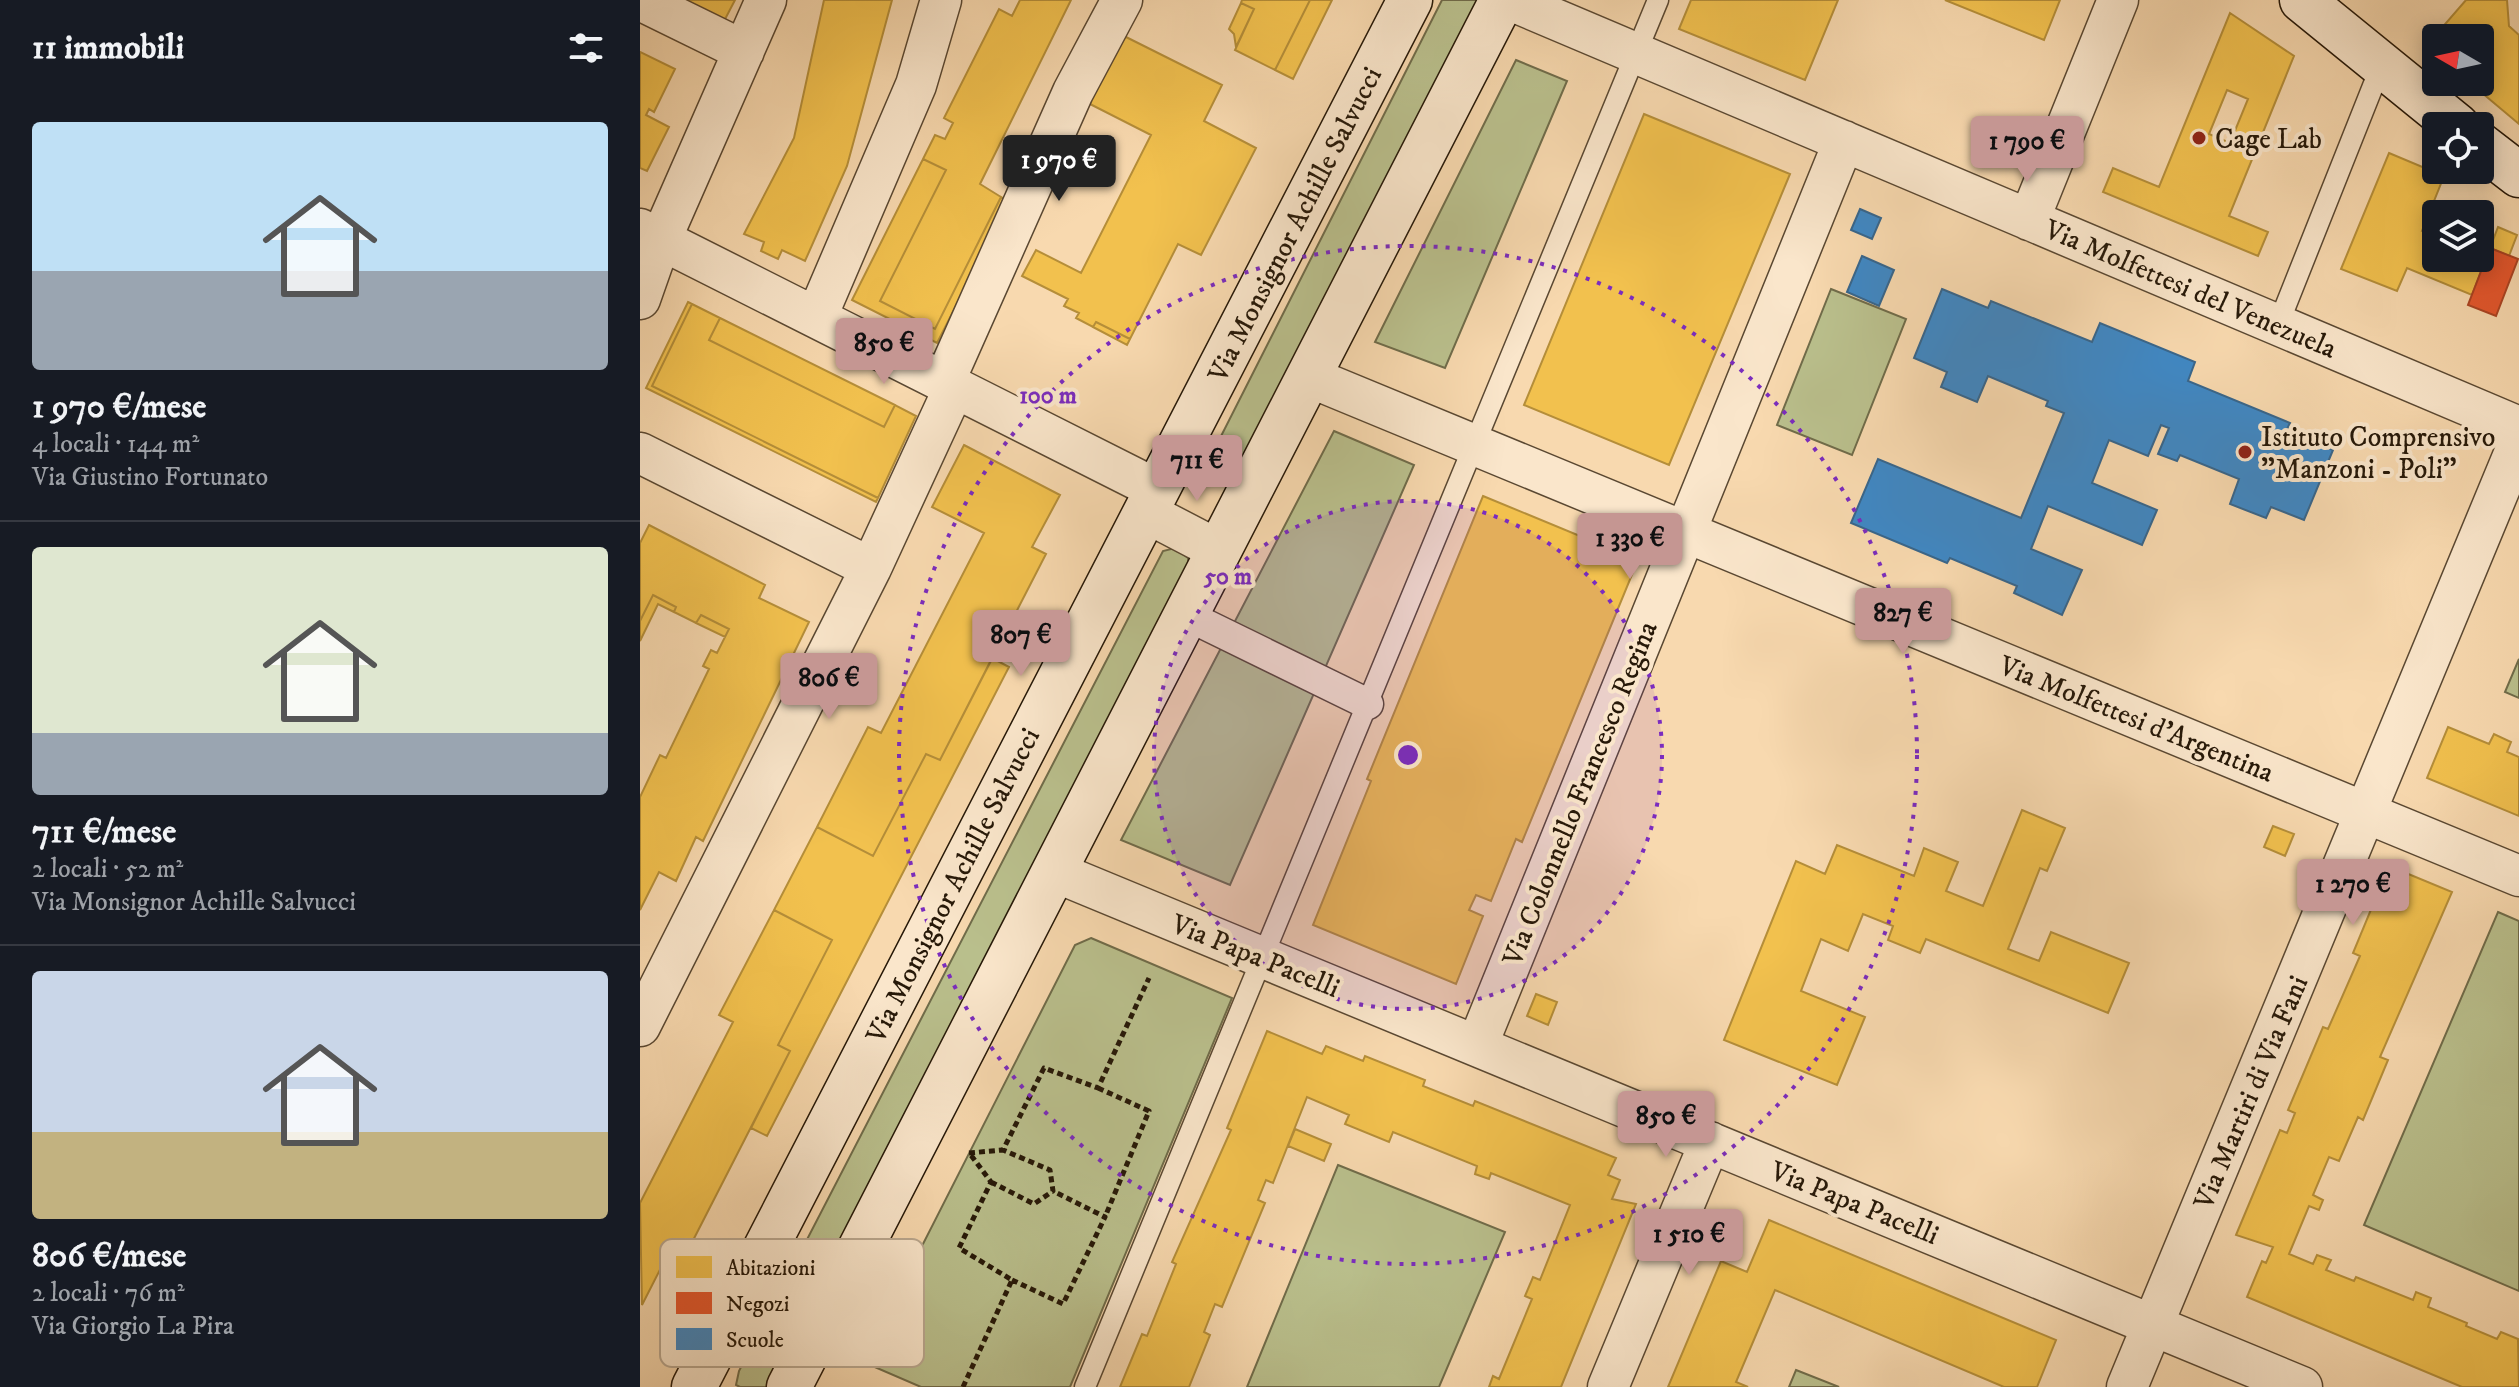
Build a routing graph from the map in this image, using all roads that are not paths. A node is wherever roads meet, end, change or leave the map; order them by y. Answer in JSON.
{"nodes":[{"id":1,"x":640,"y":0,"type":"edge"},
{"id":2,"x":766,"y":0,"type":"edge"},
{"id":3,"x":941,"y":0,"type":"edge"},
{"id":4,"x":1122,"y":0,"type":"edge"},
{"id":5,"x":1410,"y":0,"type":"edge"},
{"id":6,"x":1502,"y":0,"type":"edge"},
{"id":7,"x":1510,"y":0,"type":"edge"},
{"id":8,"x":1658,"y":0,"type":"edge"},
{"id":9,"x":2118,"y":0,"type":"edge"},
{"id":10,"x":2302,"y":0,"type":"edge"},
{"id":11,"x":744,"y":51,"type":"junction"},
{"id":12,"x":1636,"y":53,"type":"junction"},
{"id":13,"x":2381,"y":66,"type":"junction"},
{"id":14,"x":2439,"y":112,"type":"edge"},
{"id":15,"x":1844,"y":141,"type":"junction"},
{"id":16,"x":2494,"y":156,"type":"edge"},
{"id":17,"x":2519,"y":175,"type":"edge"},
{"id":18,"x":2029,"y":220,"type":"junction"},
{"id":19,"x":650,"y":234,"type":"edge"},
{"id":20,"x":640,"y":299,"type":"edge"},
{"id":21,"x":817,"y":316,"type":"junction"},
{"id":22,"x":2278,"y":325,"type":"junction"},
{"id":23,"x":1312,"y":378,"type":"junction"},
{"id":24,"x":950,"y":383,"type":"junction"},
{"id":25,"x":2519,"y":427,"type":"edge"},
{"id":26,"x":2519,"y":442,"type":"edge"},
{"id":27,"x":1474,"y":445,"type":"junction"},
{"id":28,"x":640,"y":453,"type":"edge"},
{"id":29,"x":1151,"y":500,"type":"junction"},
{"id":30,"x":1685,"y":532,"type":"junction"},
{"id":31,"x":1220,"y":551,"type":"junction"},
{"id":32,"x":871,"y":568,"type":"junction"},
{"id":33,"x":1186,"y":615,"type":"junction"},
{"id":34,"x":1368,"y":704,"type":"junction"},
{"id":35,"x":2366,"y":813,"type":"junction"},
{"id":36,"x":1053,"y":871,"type":"junction"},
{"id":37,"x":2519,"y":876,"type":"edge"},
{"id":38,"x":1263,"y":957,"type":"junction"},
{"id":39,"x":653,"y":970,"type":"edge"},
{"id":40,"x":640,"y":1026,"type":"edge"},
{"id":41,"x":1477,"y":1046,"type":"junction"},
{"id":42,"x":1710,"y":1142,"type":"junction"},
{"id":43,"x":770,"y":1239,"type":"edge"},
{"id":44,"x":865,"y":1239,"type":"edge"},
{"id":45,"x":2153,"y":1325,"type":"junction"},
{"id":46,"x":704,"y":1367,"type":"edge"},
{"id":47,"x":799,"y":1367,"type":"edge"},
{"id":48,"x":694,"y":1387,"type":"edge"},
{"id":49,"x":789,"y":1387,"type":"edge"},
{"id":50,"x":1085,"y":1387,"type":"edge"},
{"id":51,"x":1608,"y":1387,"type":"edge"},
{"id":52,"x":2127,"y":1387,"type":"edge"},
{"id":53,"x":2302,"y":1387,"type":"edge"}],
"edges":[{"from":1,"to":11,"type":"street"},
{"from":2,"to":11,"type":"street"},
{"from":3,"to":21,"type":"street"},
{"from":4,"to":24,"type":"street"},
{"from":5,"to":29,"type":"main road","name":"Via Monsignor Achille Salvucci"},
{"from":6,"to":23,"type":"main road"},
{"from":7,"to":12,"type":"street","name":"Via Molfettesi del Venezuela"},
{"from":8,"to":12,"type":"lane"},
{"from":9,"to":18,"type":"street"},
{"from":10,"to":13,"type":"main road"},
{"from":11,"to":19,"type":"street"},
{"from":12,"to":15,"type":"street","name":"Via Molfettesi del Venezuela"},
{"from":12,"to":27,"type":"lane"},
{"from":13,"to":14,"type":"main road"},
{"from":13,"to":22,"type":"lane"},
{"from":15,"to":18,"type":"street","name":"Via Molfettesi del Venezuela"},
{"from":15,"to":30,"type":"street","name":"Via Colonnello Francesco Regina"},
{"from":16,"to":17,"type":"main road"},
{"from":18,"to":22,"type":"street","name":"Via Molfettesi del Venezuela"},
{"from":19,"to":20,"type":"street"},
{"from":19,"to":21,"type":"street"},
{"from":21,"to":24,"type":"street"},
{"from":22,"to":25,"type":"street","name":"Via Molfettesi del Venezuela"},
{"from":23,"to":27,"type":"street","name":"Via Molfettesi d'Argentina"},
{"from":23,"to":31,"type":"main road"},
{"from":24,"to":29,"type":"street"},
{"from":24,"to":32,"type":"street"},
{"from":26,"to":35,"type":"street","name":"Via Martiri di Via Fani"},
{"from":27,"to":30,"type":"street","name":"Via Molfettesi d'Argentina"},
{"from":27,"to":34,"type":"lane"},
{"from":28,"to":32,"type":"street"},
{"from":29,"to":31,"type":"street"},
{"from":29,"to":43,"type":"main road","name":"Via Monsignor Achille Salvucci"},
{"from":30,"to":35,"type":"street","name":"Via Molfettesi d'Argentina"},
{"from":30,"to":41,"type":"street","name":"Via Colonnello Francesco Regina"},
{"from":31,"to":33,"type":"main road"},
{"from":32,"to":39,"type":"street"},
{"from":33,"to":34,"type":"street"},
{"from":33,"to":36,"type":"main road"},
{"from":34,"to":38,"type":"lane"},
{"from":35,"to":37,"type":"street","name":"Via Molfettesi d'Argentina"},
{"from":35,"to":45,"type":"street","name":"Via Martiri di Via Fani"},
{"from":36,"to":38,"type":"street","name":"Via Papa Pacelli"},
{"from":36,"to":44,"type":"main road"},
{"from":38,"to":41,"type":"street","name":"Via Papa Pacelli"},
{"from":38,"to":50,"type":"lane"},
{"from":39,"to":40,"type":"street"},
{"from":41,"to":42,"type":"street","name":"Via Papa Pacelli"},
{"from":42,"to":45,"type":"street","name":"Via Papa Pacelli"},
{"from":42,"to":51,"type":"street"},
{"from":45,"to":52,"type":"street","name":"Via Martiri di Via Fani"},
{"from":45,"to":53,"type":"street","name":"Via Papa Pacelli"},
{"from":46,"to":48,"type":"main road","name":"Via Monsignor Achille Salvucci"},
{"from":47,"to":49,"type":"main road"}]}
